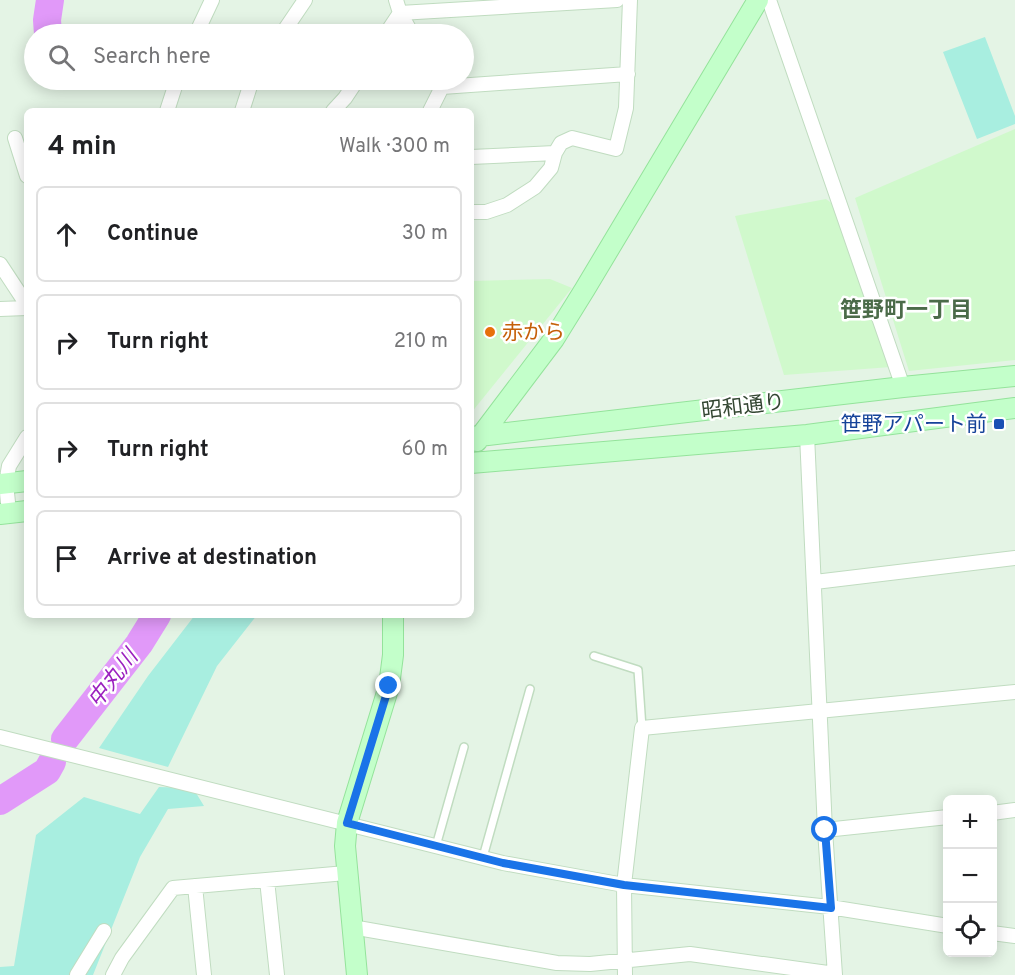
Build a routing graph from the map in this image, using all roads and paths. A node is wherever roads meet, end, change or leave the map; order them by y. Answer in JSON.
{"nodes":[{"id":1,"x":212,"y":0,"type":"edge"},
{"id":2,"x":305,"y":0,"type":"edge"},
{"id":3,"x":617,"y":0,"type":"edge"},
{"id":4,"x":630,"y":0,"type":"edge"},
{"id":5,"x":758,"y":0,"type":"edge"},
{"id":6,"x":769,"y":0,"type":"edge"},
{"id":7,"x":398,"y":6,"type":"edge"},
{"id":8,"x":201,"y":24,"type":"edge"},
{"id":9,"x":289,"y":24,"type":"edge"},
{"id":10,"x":390,"y":24,"type":"edge"},
{"id":11,"x":407,"y":24,"type":"edge"},
{"id":12,"x":628,"y":74,"type":"junction"},
{"id":13,"x":474,"y":81,"type":"edge"},
{"id":14,"x":173,"y":90,"type":"edge"},
{"id":15,"x":249,"y":90,"type":"edge"},
{"id":16,"x":350,"y":90,"type":"edge"},
{"id":17,"x":438,"y":90,"type":"edge"},
{"id":18,"x":167,"y":108,"type":"edge"},
{"id":19,"x":243,"y":108,"type":"edge"},
{"id":20,"x":336,"y":108,"type":"edge"},
{"id":21,"x":431,"y":108,"type":"edge"},
{"id":22,"x":15,"y":138,"type":"dead end"},
{"id":23,"x":555,"y":153,"type":"junction"},
{"id":24,"x":474,"y":157,"type":"edge"},
{"id":25,"x":24,"y":166,"type":"edge"},
{"id":26,"x":474,"y":212,"type":"edge"},
{"id":27,"x":0,"y":264,"type":"edge"},
{"id":28,"x":24,"y":301,"type":"edge"},
{"id":29,"x":24,"y":306,"type":"edge"},
{"id":30,"x":0,"y":309,"type":"edge"},
{"id":31,"x":1015,"y":376,"type":"edge"},
{"id":32,"x":903,"y":387,"type":"junction"},
{"id":33,"x":1015,"y":408,"type":"edge"},
{"id":34,"x":807,"y":435,"type":"junction"},
{"id":35,"x":474,"y":440,"type":"edge"},
{"id":36,"x":24,"y":442,"type":"edge"},
{"id":37,"x":474,"y":463,"type":"edge"},
{"id":38,"x":24,"y":481,"type":"edge"},
{"id":39,"x":3,"y":483,"type":"edge"},
{"id":40,"x":12,"y":512,"type":"edge"},
{"id":41,"x":1015,"y":558,"type":"edge"},
{"id":42,"x":815,"y":582,"type":"junction"},
{"id":43,"x":393,"y":618,"type":"edge"},
{"id":44,"x":594,"y":656,"type":"dead end"},
{"id":45,"x":530,"y":689,"type":"dead end"},
{"id":46,"x":1015,"y":692,"type":"edge"},
{"id":47,"x":820,"y":710,"type":"junction"},
{"id":48,"x":642,"y":729,"type":"junction"},
{"id":49,"x":0,"y":737,"type":"edge"},
{"id":50,"x":464,"y":747,"type":"dead end"},
{"id":51,"x":1015,"y":810,"type":"edge"},
{"id":52,"x":997,"y":812,"type":"edge"},
{"id":53,"x":943,"y":818,"type":"edge"},
{"id":54,"x":347,"y":823,"type":"junction"},
{"id":55,"x":825,"y":830,"type":"junction"},
{"id":56,"x":436,"y":846,"type":"junction"},
{"id":57,"x":483,"y":858,"type":"junction"},
{"id":58,"x":346,"y":873,"type":"junction"},
{"id":59,"x":267,"y":879,"type":"junction"},
{"id":60,"x":624,"y":885,"type":"junction"},
{"id":61,"x":195,"y":886,"type":"junction"},
{"id":62,"x":831,"y":908,"type":"junction"},
{"id":63,"x":943,"y":925,"type":"edge"},
{"id":64,"x":352,"y":927,"type":"junction"},
{"id":65,"x":104,"y":931,"type":"dead end"},
{"id":66,"x":997,"y":934,"type":"edge"},
{"id":67,"x":1015,"y":936,"type":"edge"},
{"id":68,"x":625,"y":968,"type":"edge"},
{"id":69,"x":78,"y":975,"type":"edge"},
{"id":70,"x":113,"y":975,"type":"edge"},
{"id":71,"x":204,"y":975,"type":"edge"},
{"id":72,"x":277,"y":975,"type":"edge"},
{"id":73,"x":357,"y":975,"type":"edge"},
{"id":74,"x":835,"y":975,"type":"edge"}],
"edges":[{"from":1,"to":8,"type":"street"},
{"from":2,"to":9,"type":"street"},
{"from":3,"to":7,"type":"street"},
{"from":4,"to":12,"type":"street"},
{"from":5,"to":35,"type":"street"},
{"from":6,"to":32,"type":"street"},
{"from":7,"to":10,"type":"street"},
{"from":7,"to":11,"type":"street"},
{"from":12,"to":13,"type":"street"},
{"from":12,"to":23,"type":"street"},
{"from":14,"to":18,"type":"street"},
{"from":15,"to":19,"type":"street"},
{"from":16,"to":20,"type":"street"},
{"from":17,"to":21,"type":"street"},
{"from":22,"to":25,"type":"street"},
{"from":23,"to":24,"type":"street"},
{"from":23,"to":26,"type":"street"},
{"from":27,"to":28,"type":"street"},
{"from":29,"to":30,"type":"street"},
{"from":31,"to":32,"type":"street","name":"昭和通り"},
{"from":32,"to":35,"type":"street","name":"昭和通り"},
{"from":33,"to":34,"type":"street","name":"昭和通り"},
{"from":34,"to":37,"type":"street","name":"昭和通り"},
{"from":34,"to":42,"type":"street"},
{"from":36,"to":39,"type":"street"},
{"from":38,"to":39,"type":"street"},
{"from":39,"to":40,"type":"street"},
{"from":41,"to":42,"type":"street"},
{"from":42,"to":47,"type":"street"},
{"from":43,"to":54,"type":"street"},
{"from":44,"to":48,"type":"lane"},
{"from":45,"to":57,"type":"lane"},
{"from":46,"to":47,"type":"street"},
{"from":47,"to":48,"type":"street"},
{"from":47,"to":55,"type":"street"},
{"from":48,"to":60,"type":"street"},
{"from":49,"to":54,"type":"street"},
{"from":50,"to":56,"type":"lane"},
{"from":51,"to":52,"type":"street"},
{"from":53,"to":55,"type":"street"},
{"from":54,"to":56,"type":"street"},
{"from":54,"to":58,"type":"street"},
{"from":55,"to":62,"type":"street"},
{"from":56,"to":57,"type":"street"},
{"from":57,"to":60,"type":"street"},
{"from":58,"to":59,"type":"street"},
{"from":58,"to":64,"type":"street"},
{"from":59,"to":61,"type":"street"},
{"from":59,"to":72,"type":"street"},
{"from":60,"to":62,"type":"street"},
{"from":60,"to":68,"type":"street"},
{"from":61,"to":70,"type":"street"},
{"from":61,"to":71,"type":"street"},
{"from":62,"to":63,"type":"street"},
{"from":62,"to":74,"type":"street"},
{"from":64,"to":68,"type":"street"},
{"from":64,"to":73,"type":"street"},
{"from":65,"to":69,"type":"street"},
{"from":66,"to":67,"type":"street"},
{"from":68,"to":74,"type":"street"}]}
